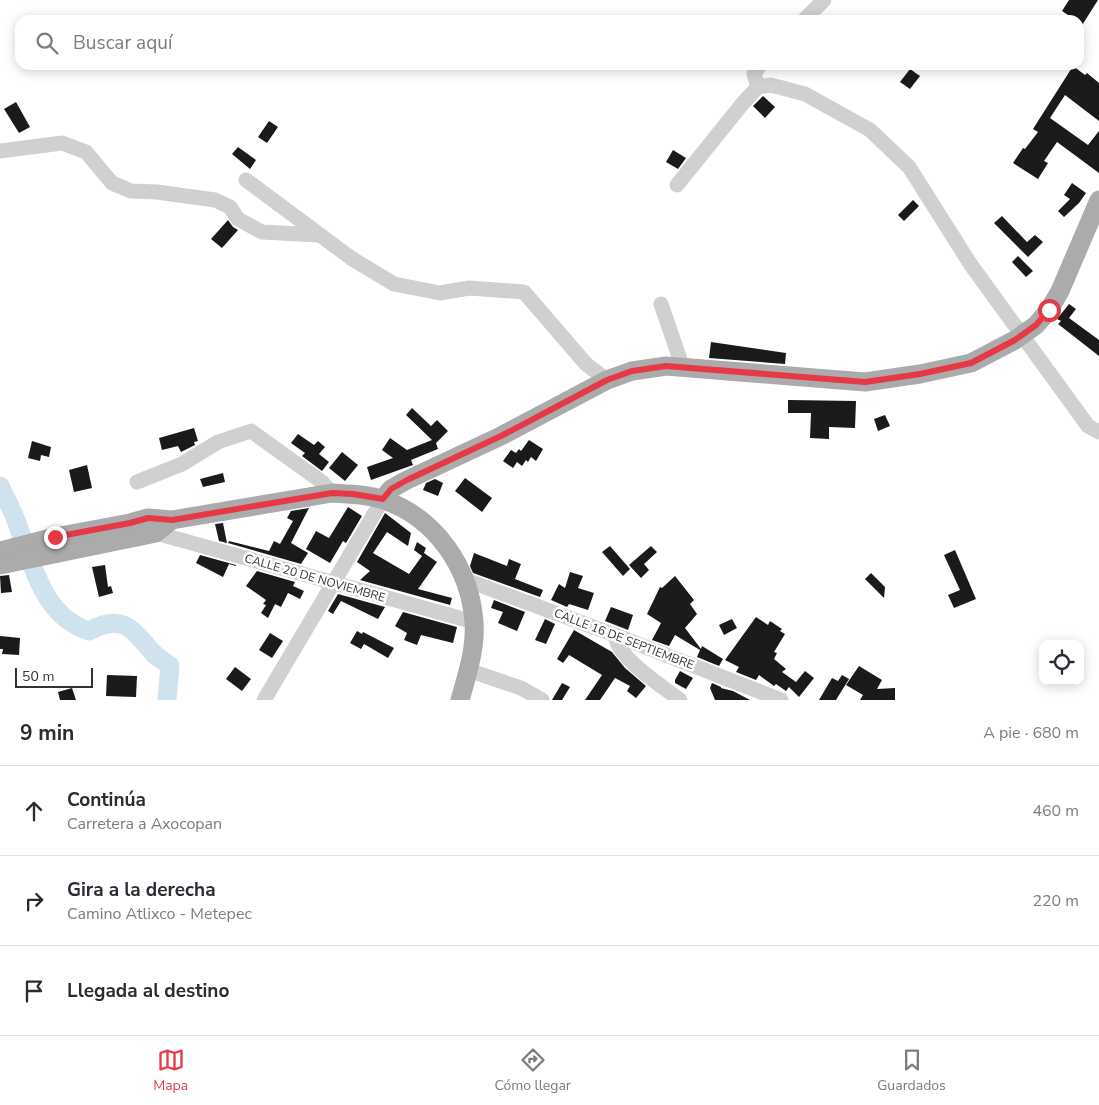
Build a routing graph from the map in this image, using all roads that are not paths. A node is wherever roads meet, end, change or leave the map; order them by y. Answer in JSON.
{"nodes":[{"id":1,"x":824,"y":0,"type":"edge"},
{"id":2,"x":809,"y":15,"type":"edge"},
{"id":3,"x":757,"y":70,"type":"edge"},
{"id":4,"x":758,"y":87,"type":"junction"},
{"id":5,"x":0,"y":151,"type":"edge"},
{"id":6,"x":246,"y":180,"type":"dead end"},
{"id":7,"x":677,"y":185,"type":"dead end"},
{"id":8,"x":1099,"y":200,"type":"edge"},
{"id":9,"x":319,"y":235,"type":"junction"},
{"id":10,"x":661,"y":304,"type":"dead end"},
{"id":11,"x":1021,"y":336,"type":"junction"},
{"id":12,"x":682,"y":368,"type":"junction"},
{"id":13,"x":607,"y":380,"type":"junction"},
{"id":14,"x":1099,"y":432,"type":"edge"},
{"id":15,"x":137,"y":482,"type":"dead end"},
{"id":16,"x":332,"y":493,"type":"junction"},
{"id":17,"x":383,"y":499,"type":"junction"},
{"id":18,"x":152,"y":526,"type":"junction"},
{"id":19,"x":0,"y":558,"type":"edge"},
{"id":20,"x":466,"y":580,"type":"junction"},
{"id":21,"x":333,"y":583,"type":"junction"},
{"id":22,"x":474,"y":622,"type":"junction"},
{"id":23,"x":615,"y":635,"type":"junction"},
{"id":24,"x":468,"y":670,"type":"junction"},
{"id":25,"x":264,"y":700,"type":"edge"},
{"id":26,"x":460,"y":700,"type":"edge"},
{"id":27,"x":542,"y":700,"type":"edge"},
{"id":28,"x":680,"y":700,"type":"edge"},
{"id":29,"x":781,"y":700,"type":"edge"}],
"edges":[{"from":1,"to":2,"type":"street"},
{"from":3,"to":4,"type":"street"},
{"from":4,"to":7,"type":"street"},
{"from":4,"to":11,"type":"street"},
{"from":5,"to":9,"type":"street"},
{"from":6,"to":9,"type":"street"},
{"from":8,"to":11,"type":"main road"},
{"from":9,"to":13,"type":"street"},
{"from":10,"to":12,"type":"street"},
{"from":11,"to":12,"type":"main road"},
{"from":11,"to":14,"type":"street"},
{"from":12,"to":13,"type":"main road"},
{"from":13,"to":17,"type":"main road"},
{"from":15,"to":16,"type":"street"},
{"from":16,"to":17,"type":"main road"},
{"from":16,"to":18,"type":"main road"},
{"from":17,"to":20,"type":"main road"},
{"from":17,"to":21,"type":"street"},
{"from":18,"to":19,"type":"main road"},
{"from":18,"to":21,"type":"street","name":"CALLE 20 DE NOVIEMBRE"},
{"from":20,"to":22,"type":"main road"},
{"from":20,"to":23,"type":"street","name":"CALLE 16 DE SEPTIEMBRE"},
{"from":21,"to":22,"type":"street","name":"CALLE 20 DE NOVIEMBRE"},
{"from":21,"to":25,"type":"street"},
{"from":22,"to":24,"type":"main road"},
{"from":23,"to":28,"type":"street"},
{"from":23,"to":29,"type":"street","name":"CALLE 16 DE SEPTIEMBRE"},
{"from":24,"to":26,"type":"main road"},
{"from":24,"to":27,"type":"street"}]}
